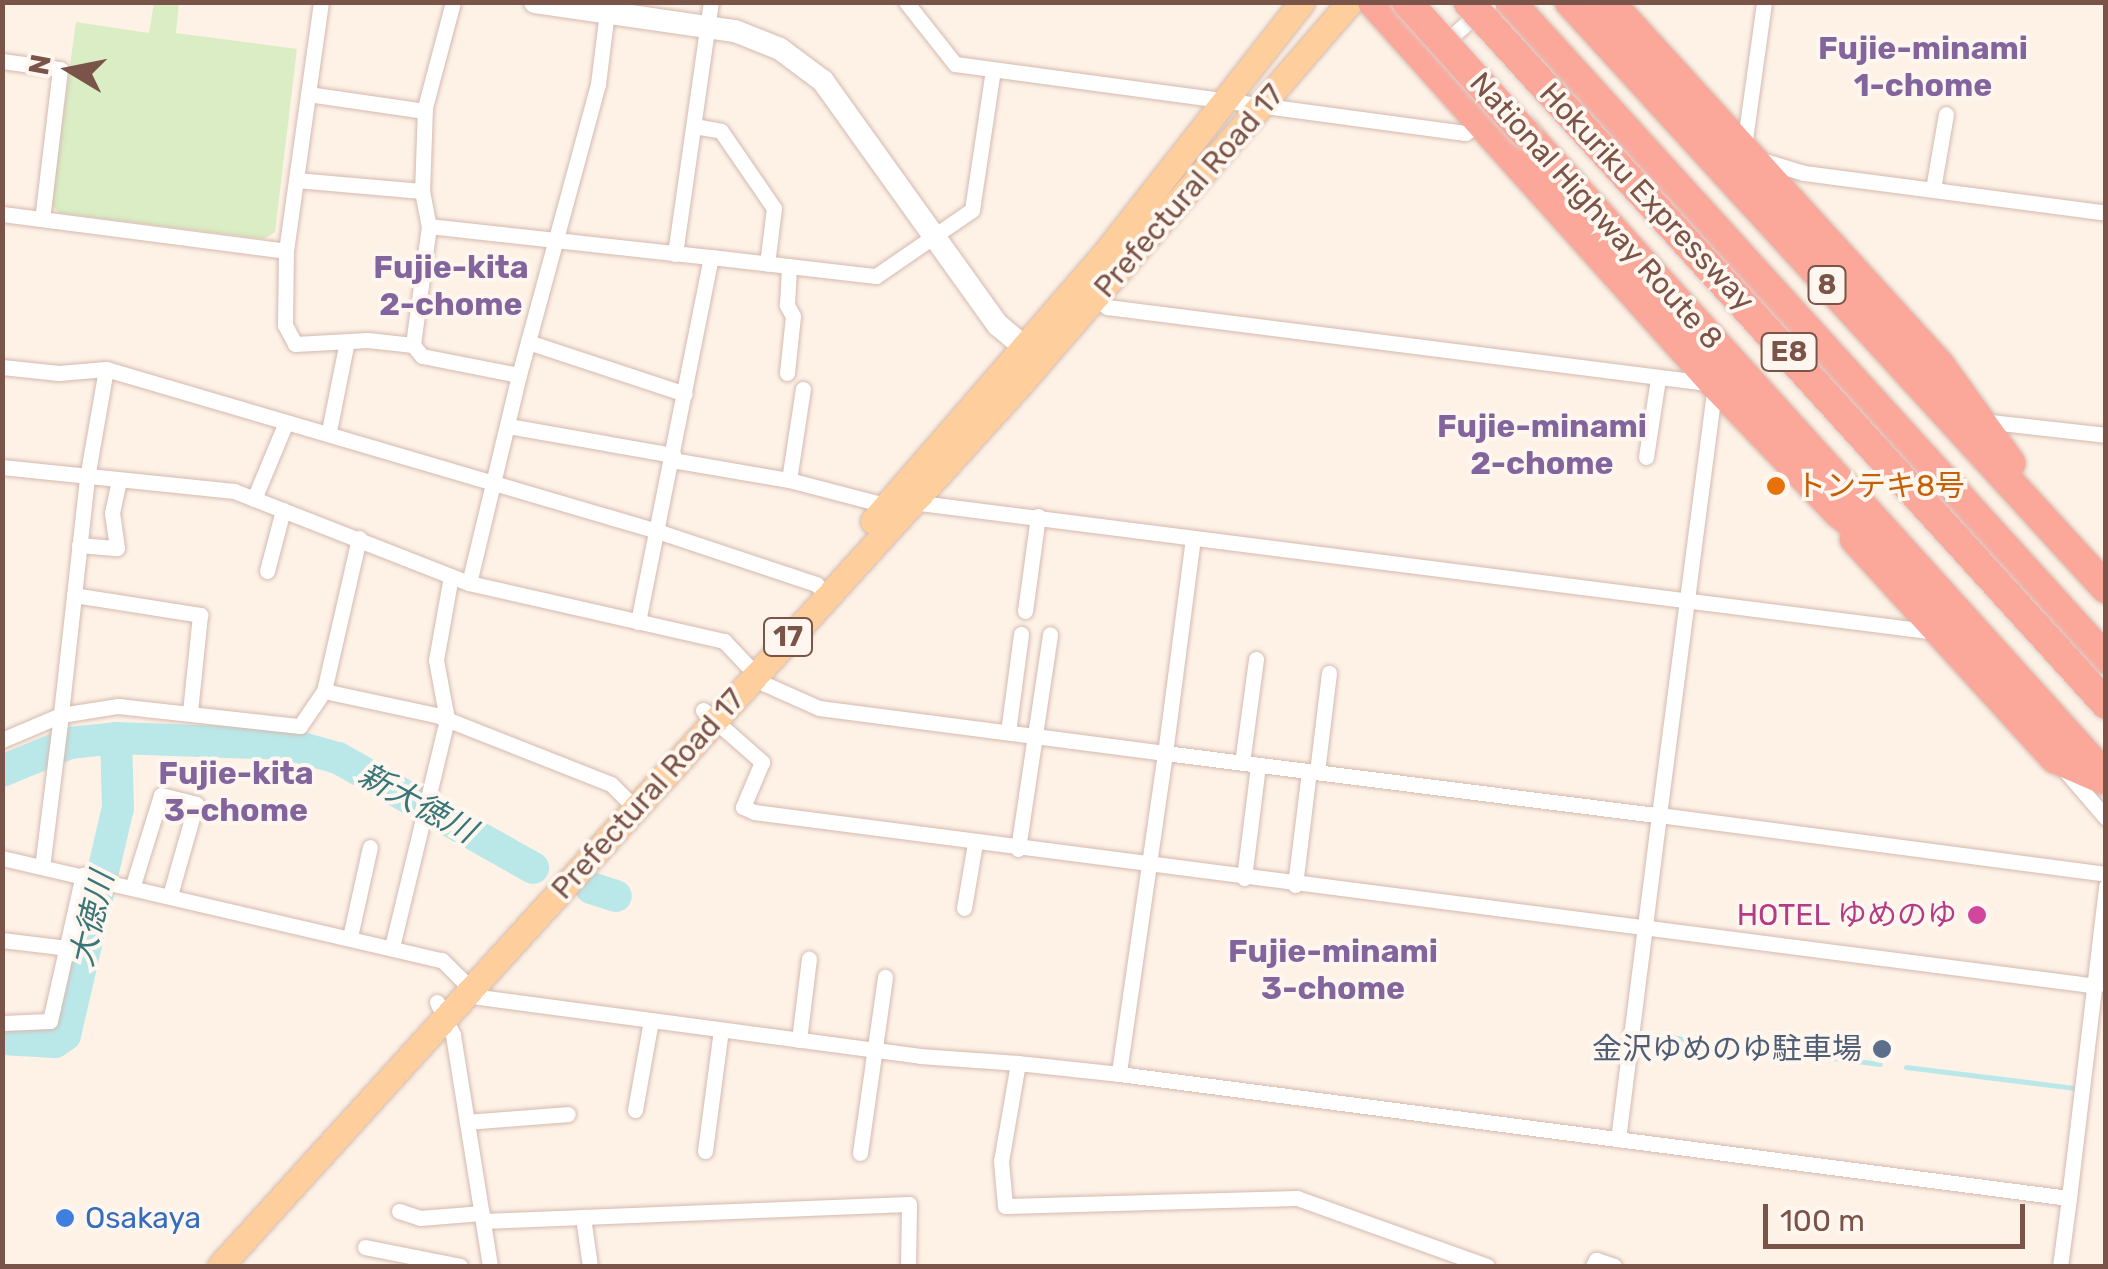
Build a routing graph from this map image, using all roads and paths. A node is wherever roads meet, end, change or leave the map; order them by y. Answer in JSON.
{"nodes":[{"id":1,"x":321,"y":2,"type":"edge"},
{"id":2,"x":453,"y":2,"type":"edge"},
{"id":3,"x":536,"y":2,"type":"edge"},
{"id":4,"x":906,"y":2,"type":"edge"},
{"id":5,"x":1302,"y":2,"type":"edge"},
{"id":6,"x":1350,"y":2,"type":"edge"},
{"id":7,"x":1373,"y":2,"type":"edge"},
{"id":8,"x":1406,"y":2,"type":"edge"},
{"id":9,"x":1468,"y":2,"type":"edge"},
{"id":10,"x":1490,"y":2,"type":"edge"},
{"id":11,"x":1510,"y":2,"type":"edge"},
{"id":12,"x":1570,"y":2,"type":"edge"},
{"id":13,"x":1609,"y":2,"type":"edge"},
{"id":14,"x":1764,"y":2,"type":"edge"},
{"id":15,"x":607,"y":12,"type":"junction"},
{"id":16,"x":710,"y":14,"type":"edge"},
{"id":17,"x":1426,"y":60,"type":"junction"},
{"id":18,"x":2,"y":61,"type":"edge"},
{"id":19,"x":993,"y":70,"type":"junction"},
{"id":20,"x":308,"y":94,"type":"junction"},
{"id":21,"x":1219,"y":101,"type":"junction"},
{"id":22,"x":1261,"y":106,"type":"junction"},
{"id":23,"x":425,"y":111,"type":"junction"},
{"id":24,"x":1946,"y":114,"type":"dead end"},
{"id":25,"x":1479,"y":124,"type":"junction"},
{"id":26,"x":694,"y":126,"type":"junction"},
{"id":27,"x":1742,"y":154,"type":"junction"},
{"id":28,"x":296,"y":180,"type":"junction"},
{"id":29,"x":1933,"y":189,"type":"junction"},
{"id":30,"x":422,"y":191,"type":"junction"},
{"id":31,"x":2106,"y":213,"type":"edge"},
{"id":32,"x":2,"y":214,"type":"edge"},
{"id":33,"x":42,"y":219,"type":"junction"},
{"id":34,"x":430,"y":226,"type":"junction"},
{"id":35,"x":938,"y":234,"type":"junction"},
{"id":36,"x":554,"y":244,"type":"junction"},
{"id":37,"x":286,"y":252,"type":"junction"},
{"id":38,"x":675,"y":254,"type":"junction"},
{"id":39,"x":711,"y":257,"type":"junction"},
{"id":40,"x":767,"y":264,"type":"junction"},
{"id":41,"x":789,"y":266,"type":"junction"},
{"id":42,"x":1096,"y":299,"type":"junction"},
{"id":43,"x":528,"y":342,"type":"junction"},
{"id":44,"x":346,"y":346,"type":"junction"},
{"id":45,"x":412,"y":346,"type":"junction"},
{"id":46,"x":1031,"y":353,"type":"junction"},
{"id":47,"x":2,"y":367,"type":"edge"},
{"id":48,"x":106,"y":369,"type":"junction"},
{"id":49,"x":786,"y":373,"type":"dead end"},
{"id":50,"x":519,"y":375,"type":"junction"},
{"id":51,"x":1658,"y":379,"type":"junction"},
{"id":52,"x":1715,"y":384,"type":"junction"},
{"id":53,"x":803,"y":389,"type":"dead end"},
{"id":54,"x":685,"y":394,"type":"junction"},
{"id":55,"x":1982,"y":420,"type":"junction"},
{"id":56,"x":286,"y":422,"type":"junction"},
{"id":57,"x":508,"y":426,"type":"junction"},
{"id":58,"x":328,"y":431,"type":"junction"},
{"id":59,"x":2106,"y":435,"type":"edge"},
{"id":60,"x":1646,"y":457,"type":"dead end"},
{"id":61,"x":673,"y":458,"type":"junction"},
{"id":62,"x":2,"y":467,"type":"edge"},
{"id":63,"x":87,"y":478,"type":"junction"},
{"id":64,"x":120,"y":480,"type":"junction"},
{"id":65,"x":789,"y":480,"type":"junction"},
{"id":66,"x":495,"y":486,"type":"junction"},
{"id":67,"x":254,"y":499,"type":"junction"},
{"id":68,"x":2031,"y":506,"type":"junction"},
{"id":69,"x":900,"y":507,"type":"junction"},
{"id":70,"x":284,"y":510,"type":"junction"},
{"id":71,"x":1838,"y":512,"type":"junction"},
{"id":72,"x":1038,"y":516,"type":"junction"},
{"id":73,"x":657,"y":531,"type":"junction"},
{"id":74,"x":359,"y":538,"type":"junction"},
{"id":75,"x":1194,"y":538,"type":"junction"},
{"id":76,"x":80,"y":545,"type":"junction"},
{"id":77,"x":267,"y":571,"type":"dead end"},
{"id":78,"x":451,"y":576,"type":"junction"},
{"id":79,"x":469,"y":582,"type":"junction"},
{"id":80,"x":2106,"y":588,"type":"edge"},
{"id":81,"x":821,"y":590,"type":"junction"},
{"id":82,"x":74,"y":596,"type":"junction"},
{"id":83,"x":1687,"y":600,"type":"junction"},
{"id":84,"x":1024,"y":611,"type":"dead end"},
{"id":85,"x":638,"y":622,"type":"junction"},
{"id":86,"x":1973,"y":625,"type":"junction"},
{"id":87,"x":1935,"y":626,"type":"junction"},
{"id":88,"x":1021,"y":634,"type":"dead end"},
{"id":89,"x":1050,"y":634,"type":"dead end"},
{"id":90,"x":1256,"y":659,"type":"dead end"},
{"id":91,"x":2106,"y":659,"type":"edge"},
{"id":92,"x":750,"y":671,"type":"junction"},
{"id":93,"x":1329,"y":673,"type":"dead end"},
{"id":94,"x":324,"y":691,"type":"junction"},
{"id":95,"x":2106,"y":704,"type":"edge"},
{"id":96,"x":190,"y":712,"type":"junction"},
{"id":97,"x":709,"y":715,"type":"junction"},
{"id":98,"x":447,"y":719,"type":"junction"},
{"id":99,"x":58,"y":723,"type":"junction"},
{"id":100,"x":1008,"y":732,"type":"junction"},
{"id":101,"x":1035,"y":736,"type":"junction"},
{"id":102,"x":2,"y":740,"type":"edge"},
{"id":103,"x":1165,"y":754,"type":"junction"},
{"id":104,"x":2055,"y":758,"type":"junction"},
{"id":105,"x":1250,"y":764,"type":"junction"},
{"id":106,"x":1313,"y":772,"type":"junction"},
{"id":107,"x":2106,"y":778,"type":"edge"},
{"id":108,"x":629,"y":802,"type":"junction"},
{"id":109,"x":1659,"y":815,"type":"junction"},
{"id":110,"x":2106,"y":818,"type":"edge"},
{"id":111,"x":974,"y":842,"type":"junction"},
{"id":112,"x":370,"y":847,"type":"dead end"},
{"id":113,"x":1018,"y":848,"type":"junction"},
{"id":114,"x":2,"y":858,"type":"edge"},
{"id":115,"x":42,"y":866,"type":"junction"},
{"id":116,"x":1150,"y":867,"type":"junction"},
{"id":117,"x":2106,"y":874,"type":"edge"},
{"id":118,"x":95,"y":878,"type":"junction"},
{"id":119,"x":1244,"y":878,"type":"junction"},
{"id":120,"x":133,"y":885,"type":"junction"},
{"id":121,"x":1295,"y":885,"type":"junction"},
{"id":122,"x":2106,"y":886,"type":"edge"},
{"id":123,"x":171,"y":892,"type":"junction"},
{"id":124,"x":964,"y":908,"type":"dead end"},
{"id":125,"x":1645,"y":929,"type":"junction"},
{"id":126,"x":350,"y":936,"type":"junction"},
{"id":127,"x":2,"y":940,"type":"edge"},
{"id":128,"x":392,"y":947,"type":"junction"},
{"id":129,"x":67,"y":948,"type":"junction"},
{"id":130,"x":808,"y":959,"type":"dead end"},
{"id":131,"x":885,"y":977,"type":"dead end"},
{"id":132,"x":463,"y":985,"type":"junction"},
{"id":133,"x":2097,"y":986,"type":"junction"},
{"id":134,"x":442,"y":1008,"type":"junction"},
{"id":135,"x":651,"y":1020,"type":"junction"},
{"id":136,"x":2,"y":1023,"type":"edge"},
{"id":137,"x":721,"y":1030,"type":"junction"},
{"id":138,"x":799,"y":1040,"type":"junction"},
{"id":139,"x":877,"y":1051,"type":"junction"},
{"id":140,"x":2088,"y":1055,"type":"junction"},
{"id":141,"x":2106,"y":1058,"type":"edge"},
{"id":142,"x":1018,"y":1062,"type":"junction"},
{"id":143,"x":1119,"y":1074,"type":"junction"},
{"id":144,"x":635,"y":1110,"type":"dead end"},
{"id":145,"x":568,"y":1114,"type":"dead end"},
{"id":146,"x":467,"y":1122,"type":"junction"},
{"id":147,"x":1618,"y":1140,"type":"junction"},
{"id":148,"x":706,"y":1152,"type":"dead end"},
{"id":149,"x":860,"y":1153,"type":"dead end"},
{"id":150,"x":2069,"y":1198,"type":"junction"},
{"id":151,"x":400,"y":1211,"type":"dead end"},
{"id":152,"x":583,"y":1216,"type":"junction"},
{"id":153,"x":482,"y":1217,"type":"junction"},
{"id":154,"x":364,"y":1247,"type":"dead end"},
{"id":155,"x":199,"y":1266,"type":"edge"},
{"id":156,"x":220,"y":1266,"type":"edge"},
{"id":157,"x":460,"y":1266,"type":"edge"},
{"id":158,"x":490,"y":1266,"type":"edge"},
{"id":159,"x":590,"y":1266,"type":"edge"},
{"id":160,"x":908,"y":1266,"type":"edge"},
{"id":161,"x":1487,"y":1266,"type":"edge"},
{"id":162,"x":1592,"y":1266,"type":"edge"},
{"id":163,"x":1614,"y":1266,"type":"edge"},
{"id":164,"x":2060,"y":1266,"type":"edge"}],
"edges":[{"from":1,"to":20,"type":"street"},
{"from":2,"to":23,"type":"street"},
{"from":3,"to":15,"type":"street"},
{"from":4,"to":19,"type":"street"},
{"from":5,"to":21,"type":"main road","name":"Prefectural Road 17","number":"17"},
{"from":6,"to":22,"type":"main road","name":"Prefectural Road 17","number":"17"},
{"from":7,"to":17,"type":"highway"},
{"from":8,"to":86,"type":"highway","name":"National Highway Route 8","bridge":true},
{"from":9,"to":95,"type":"highway","name":"Hokuriku Expressway","number":"E8","bridge":true},
{"from":10,"to":17,"type":"street"},
{"from":11,"to":91,"type":"highway","name":"Hokuriku Expressway","number":"E8"},
{"from":12,"to":68,"type":"highway","number":"8"},
{"from":13,"to":27,"type":"highway"},
{"from":14,"to":27,"type":"street"},
{"from":15,"to":16,"type":"street"},
{"from":15,"to":36,"type":"street"},
{"from":16,"to":26,"type":"street"},
{"from":16,"to":35,"type":"street"},
{"from":17,"to":25,"type":"highway"},
{"from":18,"to":33,"type":"street"},
{"from":19,"to":21,"type":"street"},
{"from":19,"to":35,"type":"street"},
{"from":20,"to":23,"type":"street"},
{"from":20,"to":28,"type":"street"},
{"from":21,"to":22,"type":"street"},
{"from":21,"to":46,"type":"main road","name":"Prefectural Road 17","number":"17"},
{"from":22,"to":25,"type":"street"},
{"from":22,"to":42,"type":"main road","name":"Prefectural Road 17","number":"17"},
{"from":23,"to":30,"type":"street"},
{"from":24,"to":29,"type":"street"},
{"from":25,"to":52,"type":"highway"},
{"from":26,"to":38,"type":"street"},
{"from":26,"to":40,"type":"street"},
{"from":27,"to":29,"type":"street"},
{"from":27,"to":55,"type":"highway"},
{"from":28,"to":30,"type":"street"},
{"from":28,"to":37,"type":"street"},
{"from":29,"to":31,"type":"street"},
{"from":30,"to":34,"type":"street"},
{"from":32,"to":33,"type":"street"},
{"from":33,"to":37,"type":"street"},
{"from":34,"to":36,"type":"street"},
{"from":34,"to":45,"type":"street"},
{"from":35,"to":41,"type":"street"},
{"from":35,"to":46,"type":"street"},
{"from":36,"to":38,"type":"street"},
{"from":36,"to":43,"type":"street"},
{"from":37,"to":44,"type":"street"},
{"from":38,"to":39,"type":"street"},
{"from":39,"to":40,"type":"street"},
{"from":39,"to":54,"type":"street"},
{"from":40,"to":41,"type":"street"},
{"from":41,"to":49,"type":"street"},
{"from":42,"to":46,"type":"main road","name":"Prefectural Road 17","number":"17"},
{"from":42,"to":51,"type":"street"},
{"from":43,"to":50,"type":"street"},
{"from":43,"to":54,"type":"street"},
{"from":44,"to":45,"type":"street"},
{"from":44,"to":58,"type":"street"},
{"from":45,"to":50,"type":"street"},
{"from":46,"to":69,"type":"main road","name":"Prefectural Road 17","number":"17"},
{"from":47,"to":48,"type":"street"},
{"from":48,"to":56,"type":"street"},
{"from":48,"to":63,"type":"street"},
{"from":50,"to":57,"type":"street"},
{"from":51,"to":52,"type":"street"},
{"from":51,"to":60,"type":"street"},
{"from":52,"to":71,"type":"highway"},
{"from":52,"to":83,"type":"street"},
{"from":53,"to":65,"type":"street"},
{"from":54,"to":61,"type":"street"},
{"from":55,"to":59,"type":"street"},
{"from":55,"to":68,"type":"highway"},
{"from":56,"to":58,"type":"street"},
{"from":56,"to":67,"type":"street"},
{"from":57,"to":61,"type":"street"},
{"from":57,"to":66,"type":"street"},
{"from":58,"to":66,"type":"street"},
{"from":61,"to":65,"type":"street"},
{"from":61,"to":73,"type":"street"},
{"from":62,"to":63,"type":"street"},
{"from":63,"to":64,"type":"street"},
{"from":63,"to":76,"type":"street"},
{"from":64,"to":67,"type":"street"},
{"from":64,"to":76,"type":"street"},
{"from":65,"to":69,"type":"street"},
{"from":66,"to":73,"type":"street"},
{"from":66,"to":79,"type":"street"},
{"from":67,"to":70,"type":"street"},
{"from":68,"to":80,"type":"highway","number":"8"},
{"from":69,"to":72,"type":"street"},
{"from":69,"to":81,"type":"main road","name":"Prefectural Road 17","number":"17"},
{"from":70,"to":74,"type":"street"},
{"from":70,"to":77,"type":"street"},
{"from":71,"to":86,"type":"highway"},
{"from":71,"to":87,"type":"highway"},
{"from":72,"to":75,"type":"street"},
{"from":72,"to":84,"type":"street"},
{"from":73,"to":81,"type":"street"},
{"from":73,"to":85,"type":"street"},
{"from":74,"to":78,"type":"street"},
{"from":74,"to":94,"type":"street"},
{"from":75,"to":83,"type":"street"},
{"from":75,"to":103,"type":"street"},
{"from":76,"to":82,"type":"street"},
{"from":78,"to":79,"type":"street"},
{"from":78,"to":98,"type":"street"},
{"from":79,"to":85,"type":"street"},
{"from":81,"to":92,"type":"main road","name":"Prefectural Road 17","number":"17"},
{"from":82,"to":96,"type":"street"},
{"from":82,"to":99,"type":"street"},
{"from":83,"to":87,"type":"street"},
{"from":83,"to":109,"type":"street"},
{"from":85,"to":92,"type":"street"},
{"from":86,"to":107,"type":"highway","name":"National Highway Route 8"},
{"from":87,"to":104,"type":"highway"},
{"from":88,"to":100,"type":"street"},
{"from":89,"to":101,"type":"street"},
{"from":90,"to":105,"type":"street"},
{"from":92,"to":97,"type":"main road","name":"Prefectural Road 17","number":"17"},
{"from":92,"to":100,"type":"street"},
{"from":93,"to":106,"type":"street"},
{"from":94,"to":96,"type":"street"},
{"from":94,"to":98,"type":"street"},
{"from":96,"to":99,"type":"street"},
{"from":97,"to":108,"type":"main road","name":"Prefectural Road 17","number":"17"},
{"from":97,"to":111,"type":"street"},
{"from":98,"to":108,"type":"street"},
{"from":98,"to":128,"type":"street"},
{"from":99,"to":102,"type":"street"},
{"from":99,"to":115,"type":"street"},
{"from":100,"to":101,"type":"street"},
{"from":101,"to":103,"type":"street"},
{"from":101,"to":113,"type":"street"},
{"from":103,"to":105,"type":"street"},
{"from":103,"to":116,"type":"street"},
{"from":104,"to":107,"type":"highway"},
{"from":104,"to":110,"type":"street"},
{"from":105,"to":106,"type":"street"},
{"from":105,"to":119,"type":"street"},
{"from":106,"to":109,"type":"street"},
{"from":106,"to":121,"type":"street"},
{"from":108,"to":132,"type":"main road","name":"Prefectural Road 17","number":"17"},
{"from":109,"to":117,"type":"street"},
{"from":109,"to":125,"type":"street"},
{"from":111,"to":113,"type":"street"},
{"from":111,"to":124,"type":"street"},
{"from":112,"to":126,"type":"street"},
{"from":113,"to":116,"type":"street"},
{"from":114,"to":115,"type":"street"},
{"from":115,"to":118,"type":"street"},
{"from":116,"to":119,"type":"street"},
{"from":116,"to":143,"type":"street"},
{"from":118,"to":120,"type":"street"},
{"from":118,"to":129,"type":"street"},
{"from":119,"to":121,"type":"street"},
{"from":120,"to":123,"type":"street"},
{"from":120,"to":123,"type":"street"},
{"from":121,"to":125,"type":"street"},
{"from":122,"to":133,"type":"street"},
{"from":123,"to":126,"type":"street"},
{"from":125,"to":133,"type":"street"},
{"from":125,"to":147,"type":"street"},
{"from":126,"to":128,"type":"street"},
{"from":127,"to":129,"type":"street"},
{"from":128,"to":132,"type":"street"},
{"from":129,"to":136,"type":"street"},
{"from":130,"to":138,"type":"street"},
{"from":131,"to":139,"type":"street"},
{"from":132,"to":134,"type":"main road","name":"Prefectural Road 17","number":"17"},
{"from":132,"to":135,"type":"street"},
{"from":133,"to":140,"type":"street"},
{"from":134,"to":146,"type":"street"},
{"from":134,"to":155,"type":"main road","name":"Prefectural Road 17","number":"17"},
{"from":134,"to":156,"type":"main road","name":"Prefectural Road 17","number":"17"},
{"from":135,"to":137,"type":"street"},
{"from":135,"to":144,"type":"street"},
{"from":137,"to":138,"type":"street"},
{"from":137,"to":148,"type":"street"},
{"from":138,"to":139,"type":"street"},
{"from":139,"to":142,"type":"street"},
{"from":139,"to":149,"type":"street"},
{"from":140,"to":141,"type":"street"},
{"from":140,"to":150,"type":"street"},
{"from":142,"to":143,"type":"street"},
{"from":142,"to":161,"type":"street"},
{"from":143,"to":147,"type":"street"},
{"from":145,"to":146,"type":"street"},
{"from":146,"to":153,"type":"street"},
{"from":147,"to":150,"type":"street"},
{"from":150,"to":164,"type":"street"},
{"from":151,"to":153,"type":"street"},
{"from":152,"to":153,"type":"street"},
{"from":152,"to":159,"type":"street"},
{"from":152,"to":160,"type":"street"},
{"from":153,"to":158,"type":"street"},
{"from":154,"to":157,"type":"street"},
{"from":162,"to":163,"type":"street"}]}
